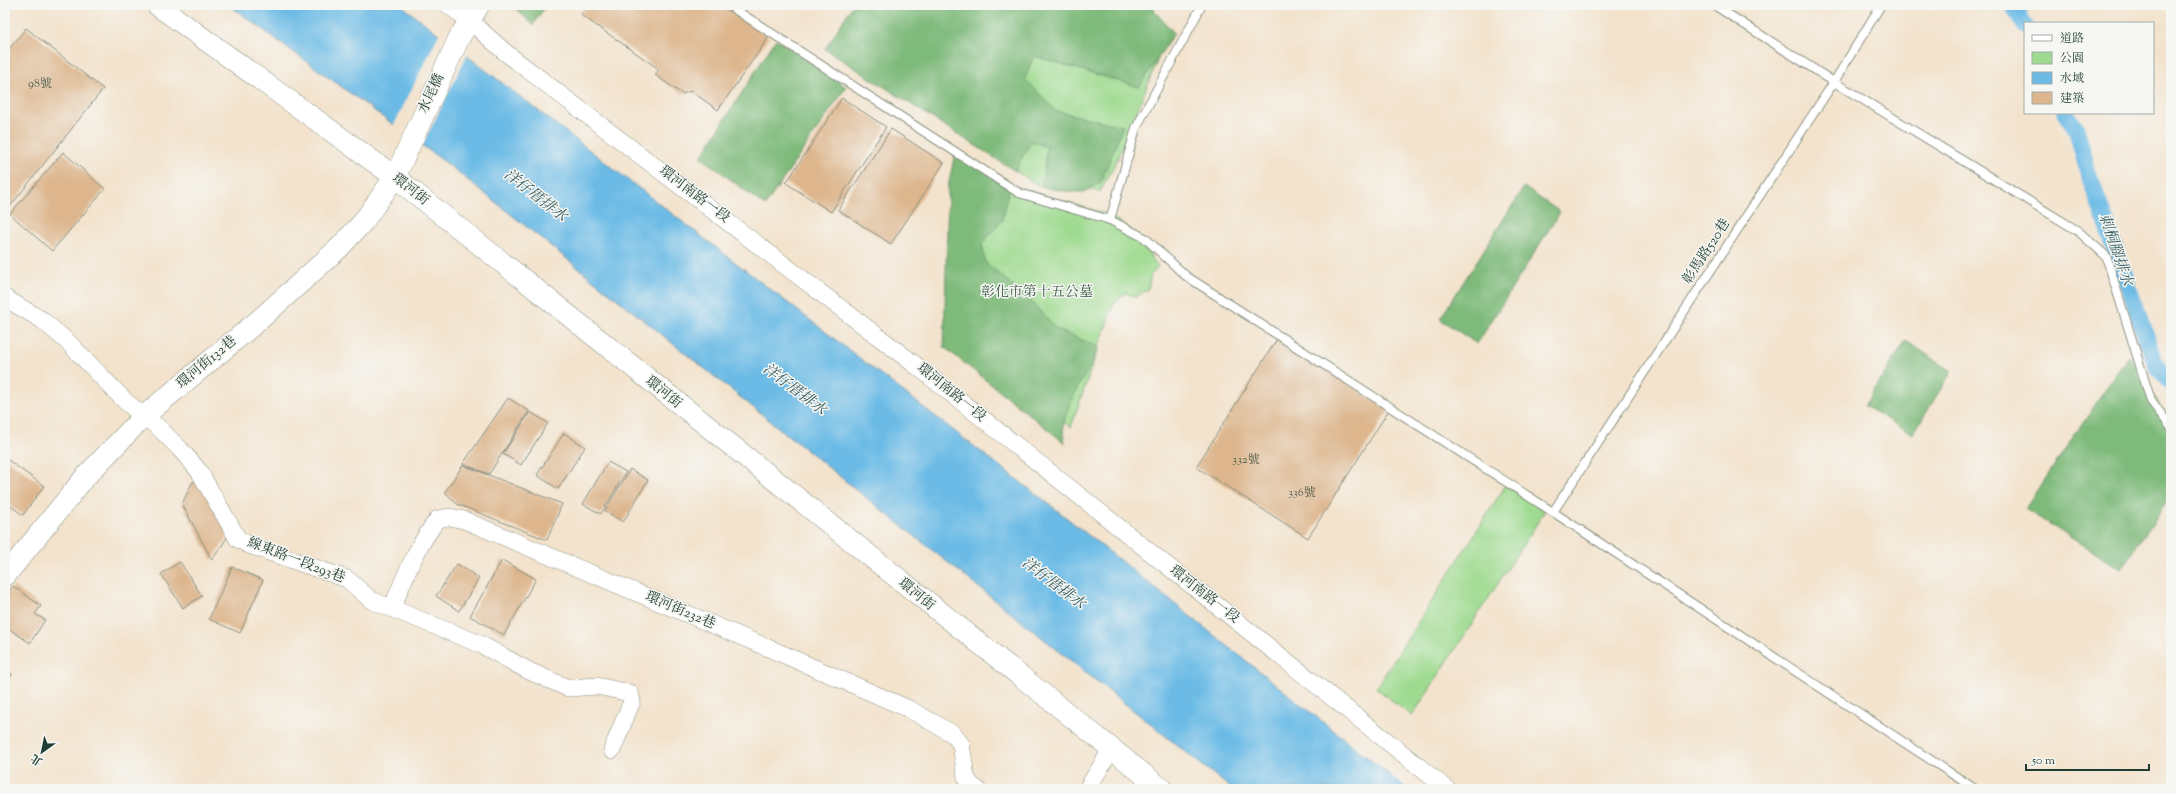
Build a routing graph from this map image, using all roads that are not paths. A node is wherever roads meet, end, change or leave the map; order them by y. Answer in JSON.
{"nodes":[{"id":1,"x":157,"y":5,"type":"edge"},
{"id":2,"x":448,"y":5,"type":"edge"},
{"id":3,"x":728,"y":5,"type":"edge"},
{"id":4,"x":1202,"y":5,"type":"edge"},
{"id":5,"x":1714,"y":5,"type":"edge"},
{"id":6,"x":1881,"y":5,"type":"edge"},
{"id":7,"x":474,"y":13,"type":"edge"},
{"id":8,"x":1834,"y":82,"type":"junction"},
{"id":9,"x":406,"y":150,"type":"joint"},
{"id":10,"x":395,"y":177,"type":"junction"},
{"id":11,"x":1110,"y":220,"type":"junction"},
{"id":12,"x":5,"y":298,"type":"edge"},
{"id":13,"x":143,"y":417,"type":"junction"},
{"id":14,"x":2171,"y":427,"type":"edge"},
{"id":15,"x":1553,"y":512,"type":"junction"},
{"id":16,"x":5,"y":576,"type":"edge"},
{"id":17,"x":392,"y":608,"type":"junction"},
{"id":18,"x":612,"y":750,"type":"dead end"},
{"id":19,"x":1111,"y":750,"type":"junction"},
{"id":20,"x":977,"y":789,"type":"edge"},
{"id":21,"x":1087,"y":789,"type":"edge"},
{"id":22,"x":1162,"y":789,"type":"edge"},
{"id":23,"x":1447,"y":789,"type":"edge"},
{"id":24,"x":1975,"y":789,"type":"edge"}],
"edges":[{"from":1,"to":10,"type":"street","name":"環河街"},
{"from":2,"to":7,"type":"street","name":"環河南路一段"},
{"from":3,"to":11,"type":"lane"},
{"from":4,"to":11,"type":"lane"},
{"from":5,"to":8,"type":"lane"},
{"from":6,"to":8,"type":"lane","name":"彰馬路520巷"},
{"from":7,"to":9,"type":"street","name":"水尾橋"},
{"from":7,"to":23,"type":"street","name":"環河南路一段"},
{"from":8,"to":14,"type":"lane"},
{"from":8,"to":15,"type":"lane","name":"彰馬路520巷"},
{"from":9,"to":10,"type":"street","name":"環河街132巷"},
{"from":10,"to":13,"type":"street","name":"環河街132巷"},
{"from":10,"to":19,"type":"street","name":"環河街"},
{"from":11,"to":15,"type":"lane"},
{"from":12,"to":13,"type":"street","name":"線東路一段293巷"},
{"from":13,"to":16,"type":"street","name":"環河街132巷"},
{"from":13,"to":17,"type":"street","name":"線東路一段293巷"},
{"from":15,"to":24,"type":"lane"},
{"from":17,"to":18,"type":"street","name":"線東路一段293巷"},
{"from":17,"to":20,"type":"street","name":"環河街232巷"},
{"from":19,"to":21,"type":"street"},
{"from":19,"to":22,"type":"street","name":"環河街"}]}
